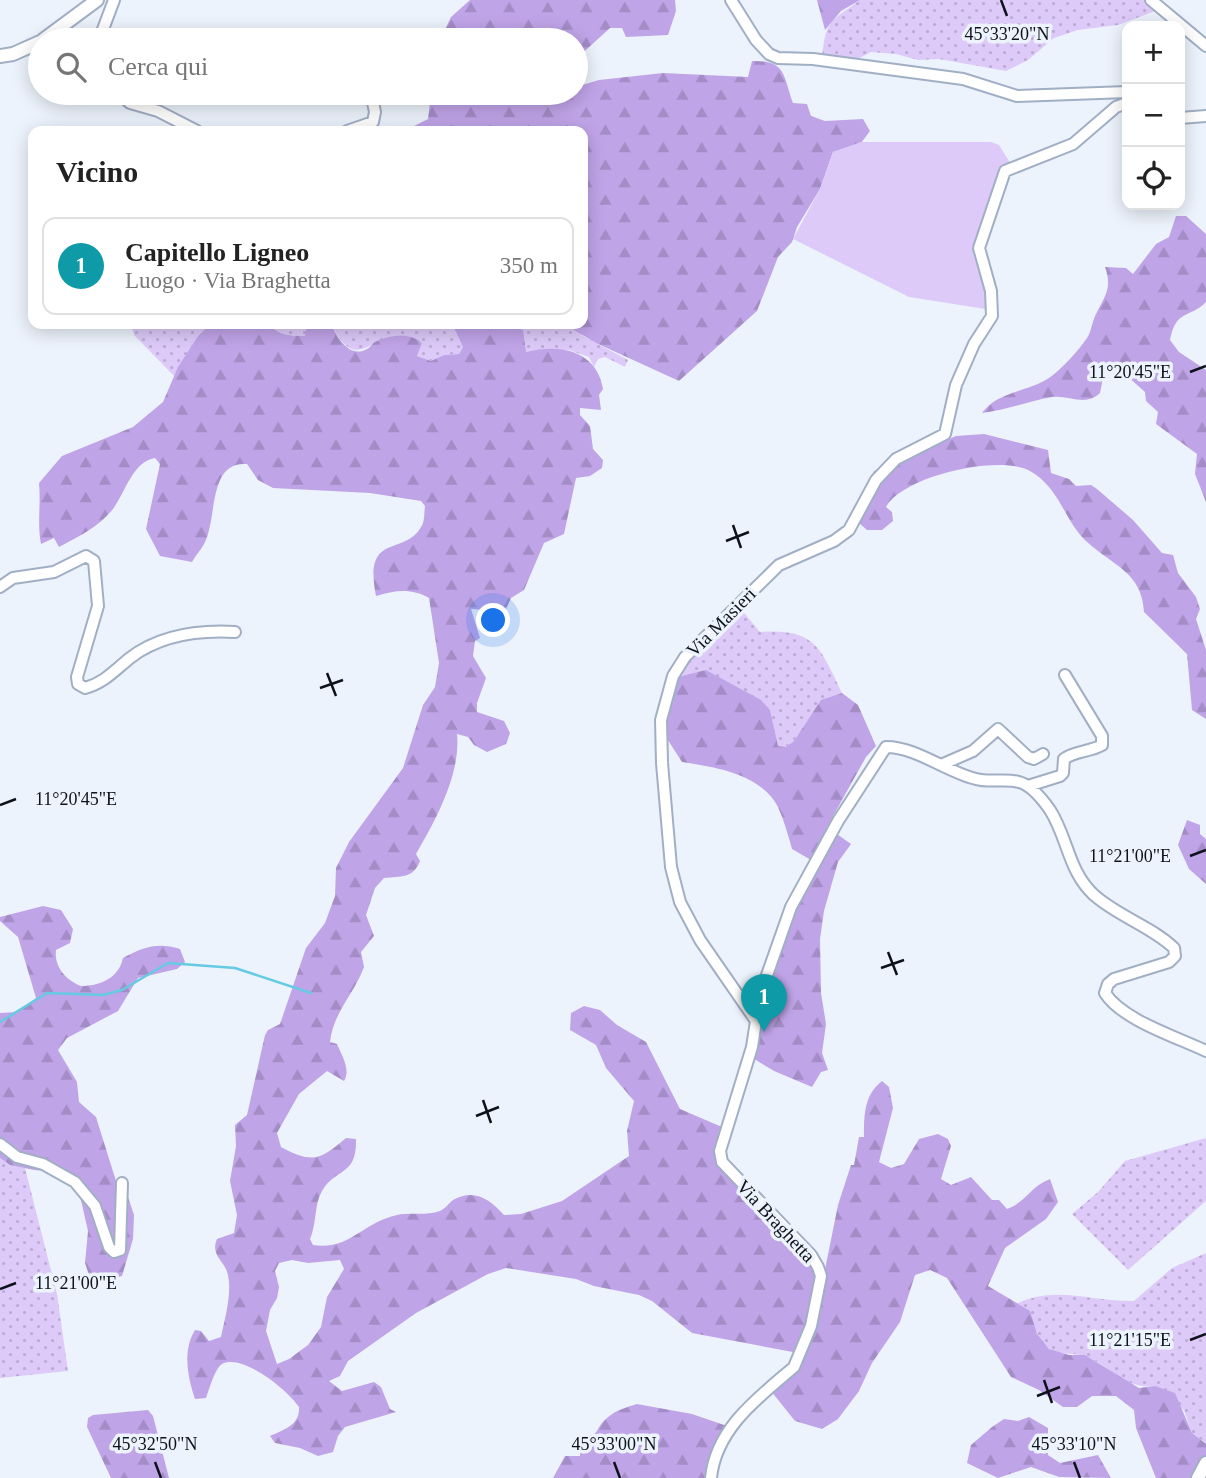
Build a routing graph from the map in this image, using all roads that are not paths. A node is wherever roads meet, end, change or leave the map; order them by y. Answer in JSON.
{"nodes":[{"id":1,"x":97,"y":0,"type":"edge"},
{"id":2,"x":114,"y":0,"type":"edge"},
{"id":3,"x":731,"y":0,"type":"edge"},
{"id":4,"x":1152,"y":0,"type":"edge"},
{"id":5,"x":59,"y":28,"type":"edge"},
{"id":6,"x":104,"y":28,"type":"edge"},
{"id":7,"x":1206,"y":46,"type":"edge"},
{"id":8,"x":28,"y":48,"type":"edge"},
{"id":9,"x":0,"y":55,"type":"edge"},
{"id":10,"x":1122,"y":92,"type":"edge"},
{"id":11,"x":137,"y":105,"type":"edge"},
{"id":12,"x":374,"y":105,"type":"edge"},
{"id":13,"x":1122,"y":105,"type":"edge"},
{"id":14,"x":1206,"y":116,"type":"edge"},
{"id":15,"x":1185,"y":118,"type":"edge"},
{"id":16,"x":188,"y":126,"type":"edge"},
{"id":17,"x":361,"y":126,"type":"edge"},
{"id":18,"x":0,"y":587,"type":"edge"},
{"id":19,"x":235,"y":632,"type":"dead end"},
{"id":20,"x":1065,"y":675,"type":"dead end"},
{"id":21,"x":1043,"y":754,"type":"dead end"},
{"id":22,"x":941,"y":765,"type":"junction"},
{"id":23,"x":1028,"y":786,"type":"junction"},
{"id":24,"x":757,"y":1021,"type":"junction"},
{"id":25,"x":1206,"y":1051,"type":"edge"},
{"id":26,"x":0,"y":1144,"type":"edge"},
{"id":27,"x":122,"y":1183,"type":"dead end"},
{"id":28,"x":1206,"y":1463,"type":"edge"},
{"id":29,"x":711,"y":1478,"type":"edge"},
{"id":30,"x":1198,"y":1478,"type":"edge"}],
"edges":[{"from":1,"to":5,"type":"street"},
{"from":2,"to":6,"type":"street"},
{"from":3,"to":10,"type":"street"},
{"from":4,"to":7,"type":"street"},
{"from":8,"to":9,"type":"street"},
{"from":11,"to":16,"type":"street"},
{"from":12,"to":17,"type":"street"},
{"from":13,"to":24,"type":"street","name":"Via Masieri"},
{"from":14,"to":15,"type":"street"},
{"from":18,"to":19,"type":"street"},
{"from":20,"to":23,"type":"street"},
{"from":21,"to":22,"type":"street"},
{"from":22,"to":23,"type":"street"},
{"from":22,"to":24,"type":"street"},
{"from":23,"to":25,"type":"street"},
{"from":24,"to":29,"type":"street","name":"Via Braghetta"},
{"from":26,"to":27,"type":"street"},
{"from":28,"to":30,"type":"street"}]}
